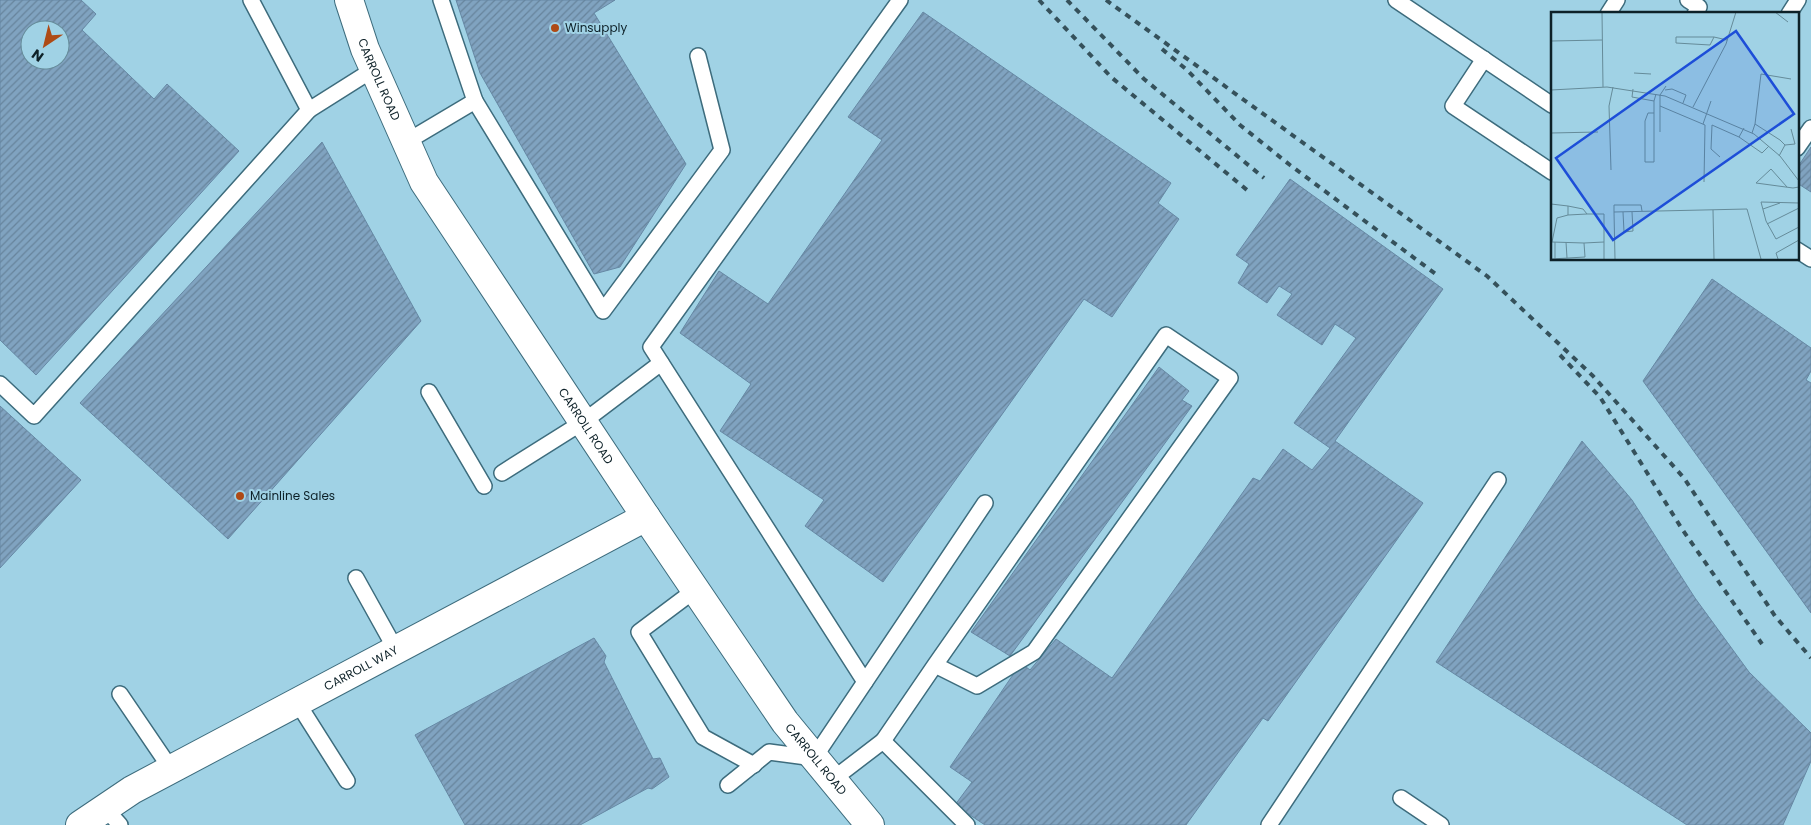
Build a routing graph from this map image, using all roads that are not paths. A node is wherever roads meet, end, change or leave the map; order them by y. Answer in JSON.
{"nodes":[{"id":1,"x":251,"y":0,"type":"edge"},
{"id":2,"x":349,"y":0,"type":"edge"},
{"id":3,"x":441,"y":0,"type":"edge"},
{"id":4,"x":900,"y":0,"type":"edge"},
{"id":5,"x":1396,"y":0,"type":"edge"},
{"id":6,"x":1617,"y":0,"type":"edge"},
{"id":7,"x":1688,"y":0,"type":"edge"},
{"id":8,"x":1798,"y":0,"type":"edge"},
{"id":9,"x":1609,"y":12,"type":"edge"},
{"id":10,"x":1696,"y":12,"type":"edge"},
{"id":11,"x":1790,"y":12,"type":"edge"},
{"id":12,"x":698,"y":56,"type":"dead end"},
{"id":13,"x":1484,"y":59,"type":"junction"},
{"id":14,"x":374,"y":69,"type":"junction"},
{"id":15,"x":475,"y":101,"type":"junction"},
{"id":16,"x":1551,"y":102,"type":"edge"},
{"id":17,"x":309,"y":110,"type":"junction"},
{"id":18,"x":1811,"y":128,"type":"edge"},
{"id":19,"x":406,"y":142,"type":"junction"},
{"id":20,"x":1798,"y":147,"type":"edge"},
{"id":21,"x":1551,"y":171,"type":"edge"},
{"id":22,"x":1798,"y":251,"type":"edge"},
{"id":23,"x":1811,"y":259,"type":"edge"},
{"id":24,"x":662,"y":363,"type":"junction"},
{"id":25,"x":0,"y":384,"type":"edge"},
{"id":26,"x":429,"y":392,"type":"dead end"},
{"id":27,"x":583,"y":422,"type":"junction"},
{"id":28,"x":502,"y":473,"type":"dead end"},
{"id":29,"x":1498,"y":480,"type":"dead end"},
{"id":30,"x":484,"y":486,"type":"dead end"},
{"id":31,"x":985,"y":503,"type":"dead end"},
{"id":32,"x":646,"y":517,"type":"junction"},
{"id":33,"x":356,"y":578,"type":"dead end"},
{"id":34,"x":695,"y":590,"type":"junction"},
{"id":35,"x":396,"y":650,"type":"junction"},
{"id":36,"x":935,"y":665,"type":"junction"},
{"id":37,"x":865,"y":682,"type":"junction"},
{"id":38,"x":120,"y":694,"type":"dead end"},
{"id":39,"x":297,"y":702,"type":"junction"},
{"id":40,"x":883,"y":741,"type":"junction"},
{"id":41,"x":814,"y":758,"type":"junction"},
{"id":42,"x":754,"y":765,"type":"junction"},
{"id":43,"x":171,"y":769,"type":"junction"},
{"id":44,"x":832,"y":780,"type":"junction"},
{"id":45,"x":347,"y":781,"type":"dead end"},
{"id":46,"x":728,"y":785,"type":"dead end"},
{"id":47,"x":1401,"y":798,"type":"dead end"},
{"id":48,"x":112,"y":817,"type":"edge"},
{"id":49,"x":80,"y":825,"type":"edge"},
{"id":50,"x":870,"y":825,"type":"edge"},
{"id":51,"x":967,"y":825,"type":"edge"},
{"id":52,"x":1269,"y":825,"type":"edge"},
{"id":53,"x":1441,"y":825,"type":"edge"}],
"edges":[{"from":1,"to":17,"type":"lane"},
{"from":2,"to":14,"type":"main road","name":"CARROLL ROAD"},
{"from":3,"to":15,"type":"lane"},
{"from":4,"to":24,"type":"lane"},
{"from":5,"to":13,"type":"lane"},
{"from":6,"to":9,"type":"lane"},
{"from":7,"to":10,"type":"lane"},
{"from":8,"to":11,"type":"lane"},
{"from":12,"to":15,"type":"lane"},
{"from":13,"to":16,"type":"lane"},
{"from":13,"to":21,"type":"lane"},
{"from":14,"to":17,"type":"lane"},
{"from":14,"to":19,"type":"main road","name":"CARROLL ROAD"},
{"from":15,"to":19,"type":"lane"},
{"from":17,"to":25,"type":"lane"},
{"from":18,"to":20,"type":"lane"},
{"from":19,"to":27,"type":"main road","name":"CARROLL ROAD"},
{"from":22,"to":23,"type":"lane"},
{"from":24,"to":27,"type":"lane"},
{"from":24,"to":37,"type":"lane"},
{"from":26,"to":30,"type":"lane"},
{"from":27,"to":28,"type":"lane"},
{"from":27,"to":32,"type":"main road","name":"CARROLL ROAD"},
{"from":29,"to":52,"type":"lane"},
{"from":31,"to":37,"type":"lane"},
{"from":32,"to":34,"type":"main road","name":"CARROLL ROAD"},
{"from":32,"to":35,"type":"main road","name":"CARROLL WAY"},
{"from":33,"to":35,"type":"lane"},
{"from":34,"to":41,"type":"main road","name":"CARROLL ROAD"},
{"from":34,"to":42,"type":"lane"},
{"from":35,"to":39,"type":"main road","name":"CARROLL WAY"},
{"from":36,"to":36,"type":"lane"},
{"from":36,"to":40,"type":"lane"},
{"from":37,"to":41,"type":"lane"},
{"from":38,"to":43,"type":"lane"},
{"from":39,"to":43,"type":"main road","name":"CARROLL WAY"},
{"from":39,"to":45,"type":"lane"},
{"from":40,"to":44,"type":"lane"},
{"from":40,"to":51,"type":"lane"},
{"from":41,"to":42,"type":"lane"},
{"from":41,"to":44,"type":"main road","name":"CARROLL ROAD"},
{"from":42,"to":46,"type":"lane"},
{"from":43,"to":48,"type":"main road","name":"CARROLL WAY"},
{"from":44,"to":50,"type":"main road","name":"CARROLL ROAD"},
{"from":47,"to":53,"type":"lane"},
{"from":48,"to":49,"type":"main road","name":"CARROLL WAY"}]}
